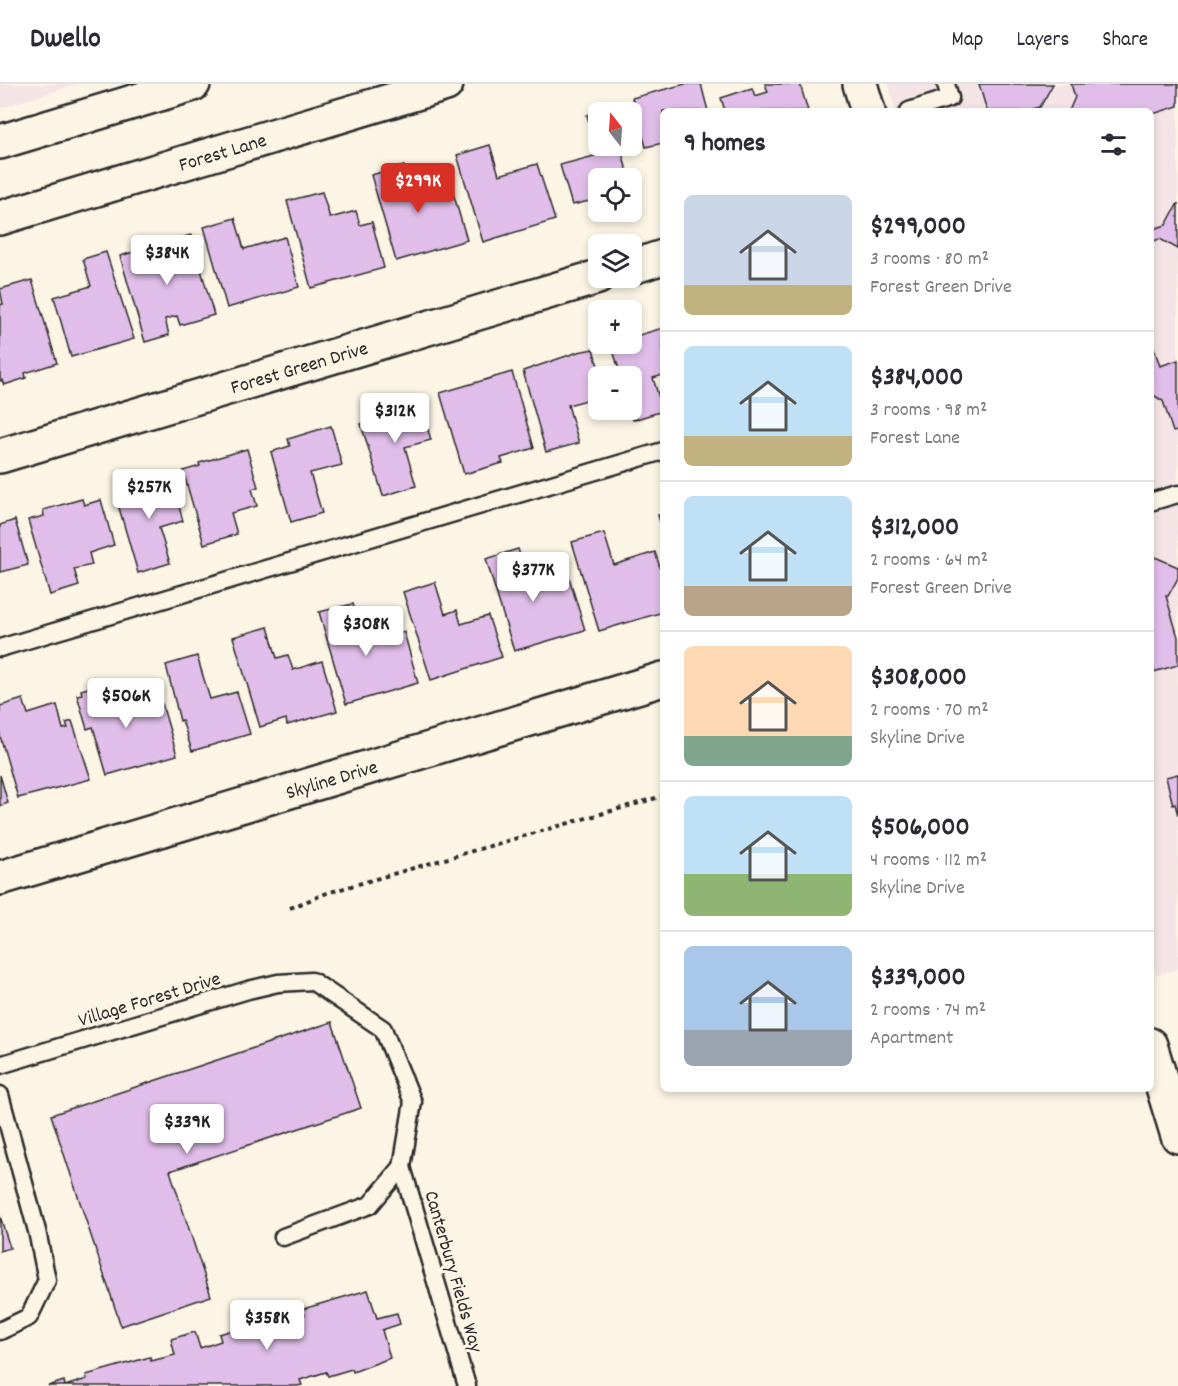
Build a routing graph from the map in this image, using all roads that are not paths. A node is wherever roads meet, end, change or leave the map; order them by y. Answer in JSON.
{"nodes":[{"id":1,"x":192,"y":84,"type":"edge"},
{"id":2,"x":446,"y":84,"type":"edge"},
{"id":3,"x":860,"y":84,"type":"edge"},
{"id":4,"x":946,"y":84,"type":"edge"},
{"id":5,"x":867,"y":108,"type":"edge"},
{"id":6,"x":918,"y":108,"type":"edge"},
{"id":7,"x":0,"y":142,"type":"edge"},
{"id":8,"x":0,"y":218,"type":"edge"},
{"id":9,"x":660,"y":258,"type":"edge"},
{"id":10,"x":642,"y":264,"type":"edge"},
{"id":11,"x":588,"y":280,"type":"edge"},
{"id":12,"x":660,"y":452,"type":"edge"},
{"id":13,"x":0,"y":456,"type":"edge"},
{"id":14,"x":1178,"y":494,"type":"edge"},
{"id":15,"x":1154,"y":501,"type":"edge"},
{"id":16,"x":0,"y":648,"type":"edge"},
{"id":17,"x":660,"y":681,"type":"edge"},
{"id":18,"x":0,"y":878,"type":"edge"},
{"id":19,"x":1154,"y":1054,"type":"edge"},
{"id":20,"x":0,"y":1065,"type":"edge"},
{"id":21,"x":1172,"y":1094,"type":"edge"},
{"id":22,"x":0,"y":1095,"type":"edge"},
{"id":23,"x":1178,"y":1136,"type":"edge"},
{"id":24,"x":402,"y":1167,"type":"junction"},
{"id":25,"x":283,"y":1237,"type":"dead end"},
{"id":26,"x":0,"y":1330,"type":"edge"},
{"id":27,"x":467,"y":1386,"type":"edge"}],
"edges":[{"from":1,"to":7,"type":"street"},
{"from":2,"to":8,"type":"street","name":"Forest Lane"},
{"from":3,"to":5,"type":"street"},
{"from":4,"to":6,"type":"lane"},
{"from":9,"to":10,"type":"street"},
{"from":11,"to":13,"type":"street","name":"Forest Green Drive"},
{"from":12,"to":16,"type":"lane"},
{"from":14,"to":15,"type":"lane"},
{"from":17,"to":18,"type":"street","name":"Skyline Drive"},
{"from":19,"to":21,"type":"street"},
{"from":20,"to":24,"type":"lane","name":"Village Forest Drive"},
{"from":21,"to":23,"type":"street"},
{"from":22,"to":26,"type":"lane"},
{"from":24,"to":25,"type":"lane"},
{"from":24,"to":27,"type":"lane","name":"Canterbury Fields Way"}]}
